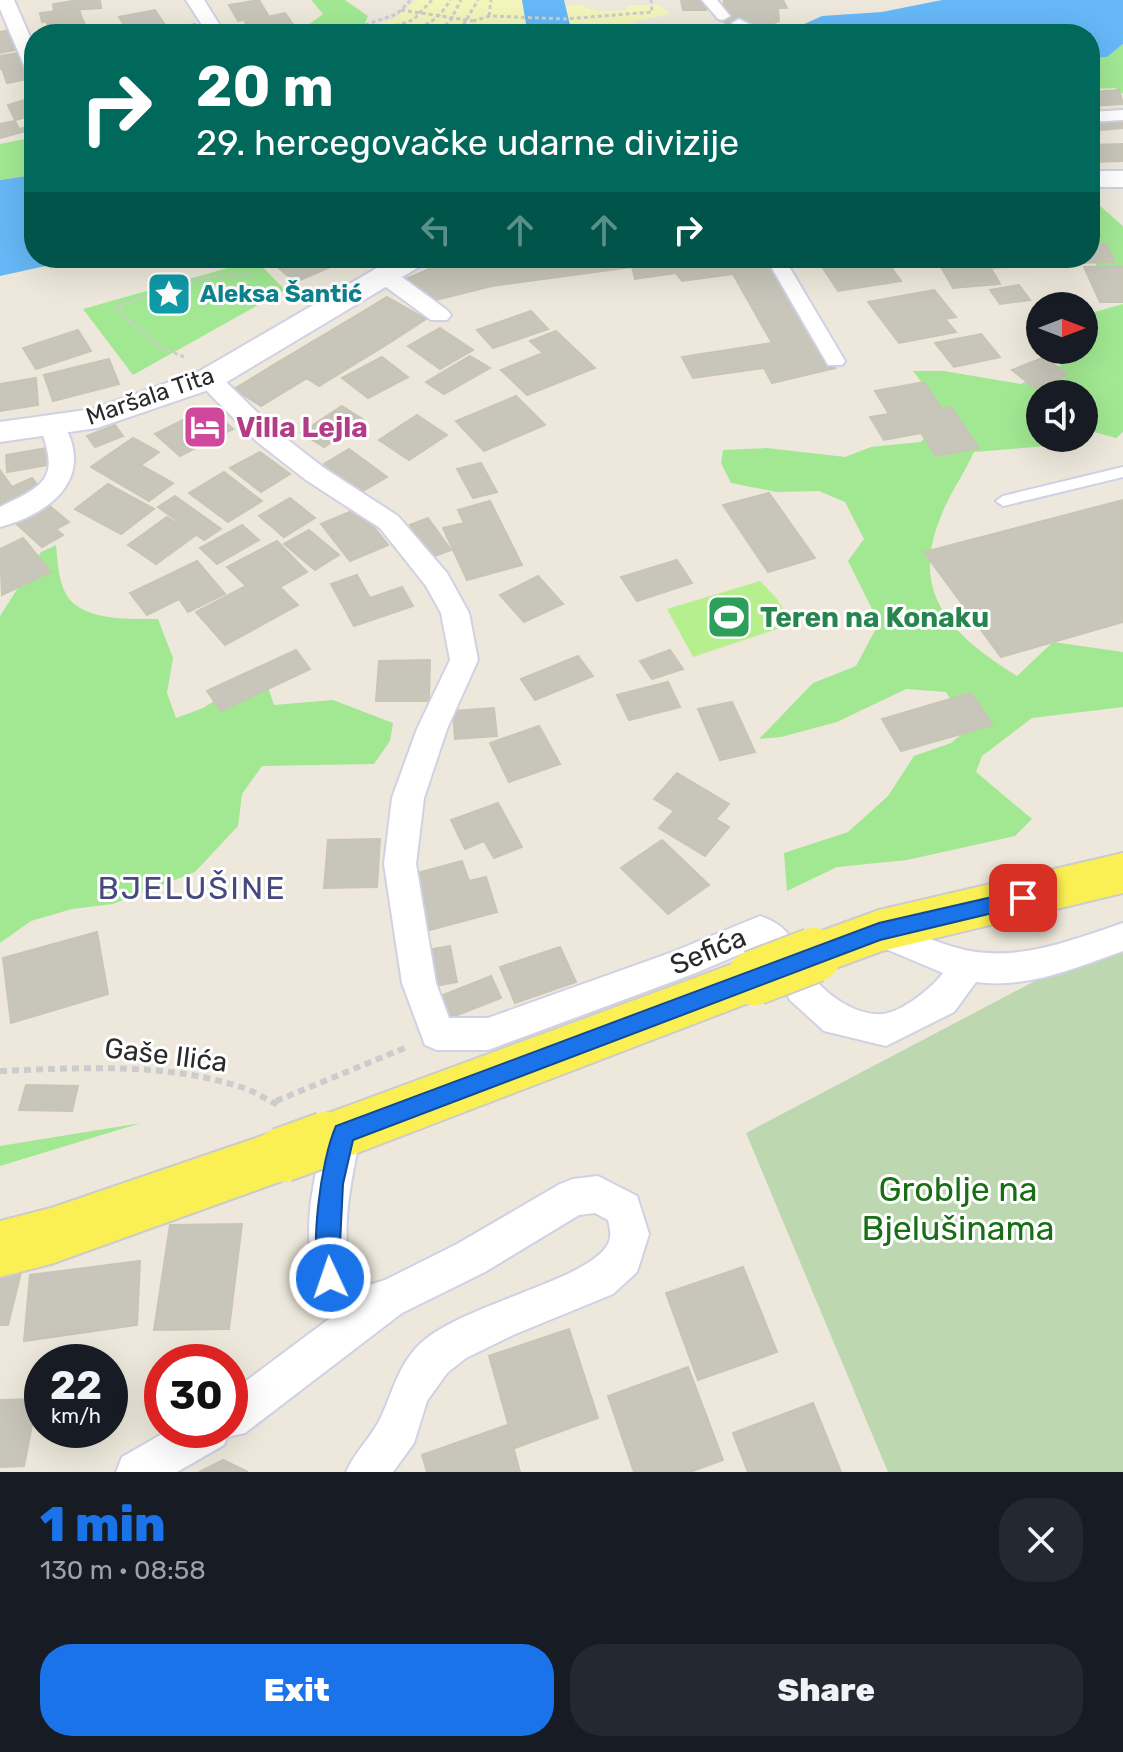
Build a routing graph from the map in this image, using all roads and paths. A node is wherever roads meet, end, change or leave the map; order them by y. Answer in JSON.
{"nodes":[{"id":1,"x":5,"y":0,"type":"edge"},
{"id":2,"x":195,"y":0,"type":"edge"},
{"id":3,"x":411,"y":0,"type":"edge"},
{"id":4,"x":432,"y":0,"type":"edge"},
{"id":5,"x":450,"y":0,"type":"edge"},
{"id":6,"x":461,"y":0,"type":"edge"},
{"id":7,"x":478,"y":0,"type":"edge"},
{"id":8,"x":491,"y":0,"type":"edge"},
{"id":9,"x":651,"y":0,"type":"edge"},
{"id":10,"x":709,"y":0,"type":"edge"},
{"id":11,"x":401,"y":10,"type":"junction"},
{"id":12,"x":419,"y":15,"type":"junction"},
{"id":13,"x":489,"y":16,"type":"junction"},
{"id":14,"x":723,"y":16,"type":"dead end"},
{"id":15,"x":440,"y":18,"type":"junction"},
{"id":16,"x":452,"y":19,"type":"junction"},
{"id":17,"x":467,"y":20,"type":"junction"},
{"id":18,"x":473,"y":21,"type":"junction"},
{"id":19,"x":210,"y":24,"type":"dead end"},
{"id":20,"x":367,"y":24,"type":"edge"},
{"id":21,"x":401,"y":24,"type":"edge"},
{"id":22,"x":431,"y":24,"type":"edge"},
{"id":23,"x":443,"y":24,"type":"edge"},
{"id":24,"x":463,"y":24,"type":"edge"},
{"id":25,"x":474,"y":24,"type":"edge"},
{"id":26,"x":24,"y":44,"type":"edge"},
{"id":27,"x":1123,"y":115,"type":"edge"},
{"id":28,"x":1100,"y":116,"type":"edge"},
{"id":29,"x":1100,"y":179,"type":"edge"},
{"id":30,"x":1123,"y":179,"type":"edge"},
{"id":31,"x":395,"y":268,"type":"edge"},
{"id":32,"x":781,"y":268,"type":"edge"},
{"id":33,"x":254,"y":274,"type":"dead end"},
{"id":34,"x":383,"y":274,"type":"junction"},
{"id":35,"x":439,"y":315,"type":"dead end"},
{"id":36,"x":185,"y":357,"type":"dead end"},
{"id":37,"x":835,"y":361,"type":"dead end"},
{"id":38,"x":209,"y":379,"type":"junction"},
{"id":39,"x":51,"y":424,"type":"junction"},
{"id":40,"x":0,"y":432,"type":"edge"},
{"id":41,"x":1123,"y":472,"type":"edge"},
{"id":42,"x":1003,"y":501,"type":"dead end"},
{"id":43,"x":0,"y":518,"type":"edge"},
{"id":44,"x":1123,"y":873,"type":"edge"},
{"id":45,"x":879,"y":931,"type":"junction"},
{"id":46,"x":1123,"y":937,"type":"edge"},
{"id":47,"x":968,"y":966,"type":"junction"},
{"id":48,"x":437,"y":1034,"type":"junction"},
{"id":49,"x":0,"y":1071,"type":"edge"},
{"id":50,"x":317,"y":1142,"type":"junction"},
{"id":51,"x":0,"y":1249,"type":"edge"},
{"id":52,"x":391,"y":1298,"type":"junction"},
{"id":53,"x":248,"y":1405,"type":"edge"},
{"id":54,"x":178,"y":1448,"type":"edge"},
{"id":55,"x":137,"y":1472,"type":"edge"},
{"id":56,"x":367,"y":1472,"type":"edge"}],
"edges":[{"from":1,"to":26,"type":"street"},
{"from":2,"to":19,"type":"street"},
{"from":3,"to":11,"type":"path"},
{"from":4,"to":12,"type":"path"},
{"from":5,"to":15,"type":"path"},
{"from":6,"to":16,"type":"path"},
{"from":7,"to":17,"type":"path"},
{"from":8,"to":13,"type":"path"},
{"from":9,"to":13,"type":"path"},
{"from":10,"to":14,"type":"street"},
{"from":11,"to":12,"type":"path"},
{"from":11,"to":20,"type":"path"},
{"from":12,"to":15,"type":"path"},
{"from":12,"to":21,"type":"path"},
{"from":13,"to":18,"type":"path"},
{"from":15,"to":16,"type":"path"},
{"from":15,"to":22,"type":"path"},
{"from":16,"to":17,"type":"path"},
{"from":16,"to":23,"type":"path"},
{"from":17,"to":18,"type":"path"},
{"from":17,"to":24,"type":"path"},
{"from":18,"to":25,"type":"path"},
{"from":27,"to":28,"type":"street"},
{"from":29,"to":30,"type":"street"},
{"from":31,"to":34,"type":"street","name":"Maršala Tita"},
{"from":32,"to":37,"type":"street"},
{"from":33,"to":36,"type":"path"},
{"from":34,"to":35,"type":"street"},
{"from":34,"to":38,"type":"street","name":"Maršala Tita"},
{"from":38,"to":39,"type":"street","name":"Maršala Tita"},
{"from":38,"to":48,"type":"street"},
{"from":39,"to":40,"type":"street","name":"Maršala Tita"},
{"from":39,"to":43,"type":"street"},
{"from":41,"to":42,"type":"lane"},
{"from":44,"to":45,"type":"main road"},
{"from":45,"to":47,"type":"street"},
{"from":45,"to":50,"type":"main road","bridge":true},
{"from":46,"to":47,"type":"street"},
{"from":47,"to":48,"type":"street","name":"Sefića"},
{"from":48,"to":49,"type":"path","name":"Gaše Ilića"},
{"from":50,"to":51,"type":"main road"},
{"from":50,"to":52,"type":"street"},
{"from":52,"to":53,"type":"street"},
{"from":52,"to":56,"type":"street"},
{"from":54,"to":55,"type":"street"}]}
